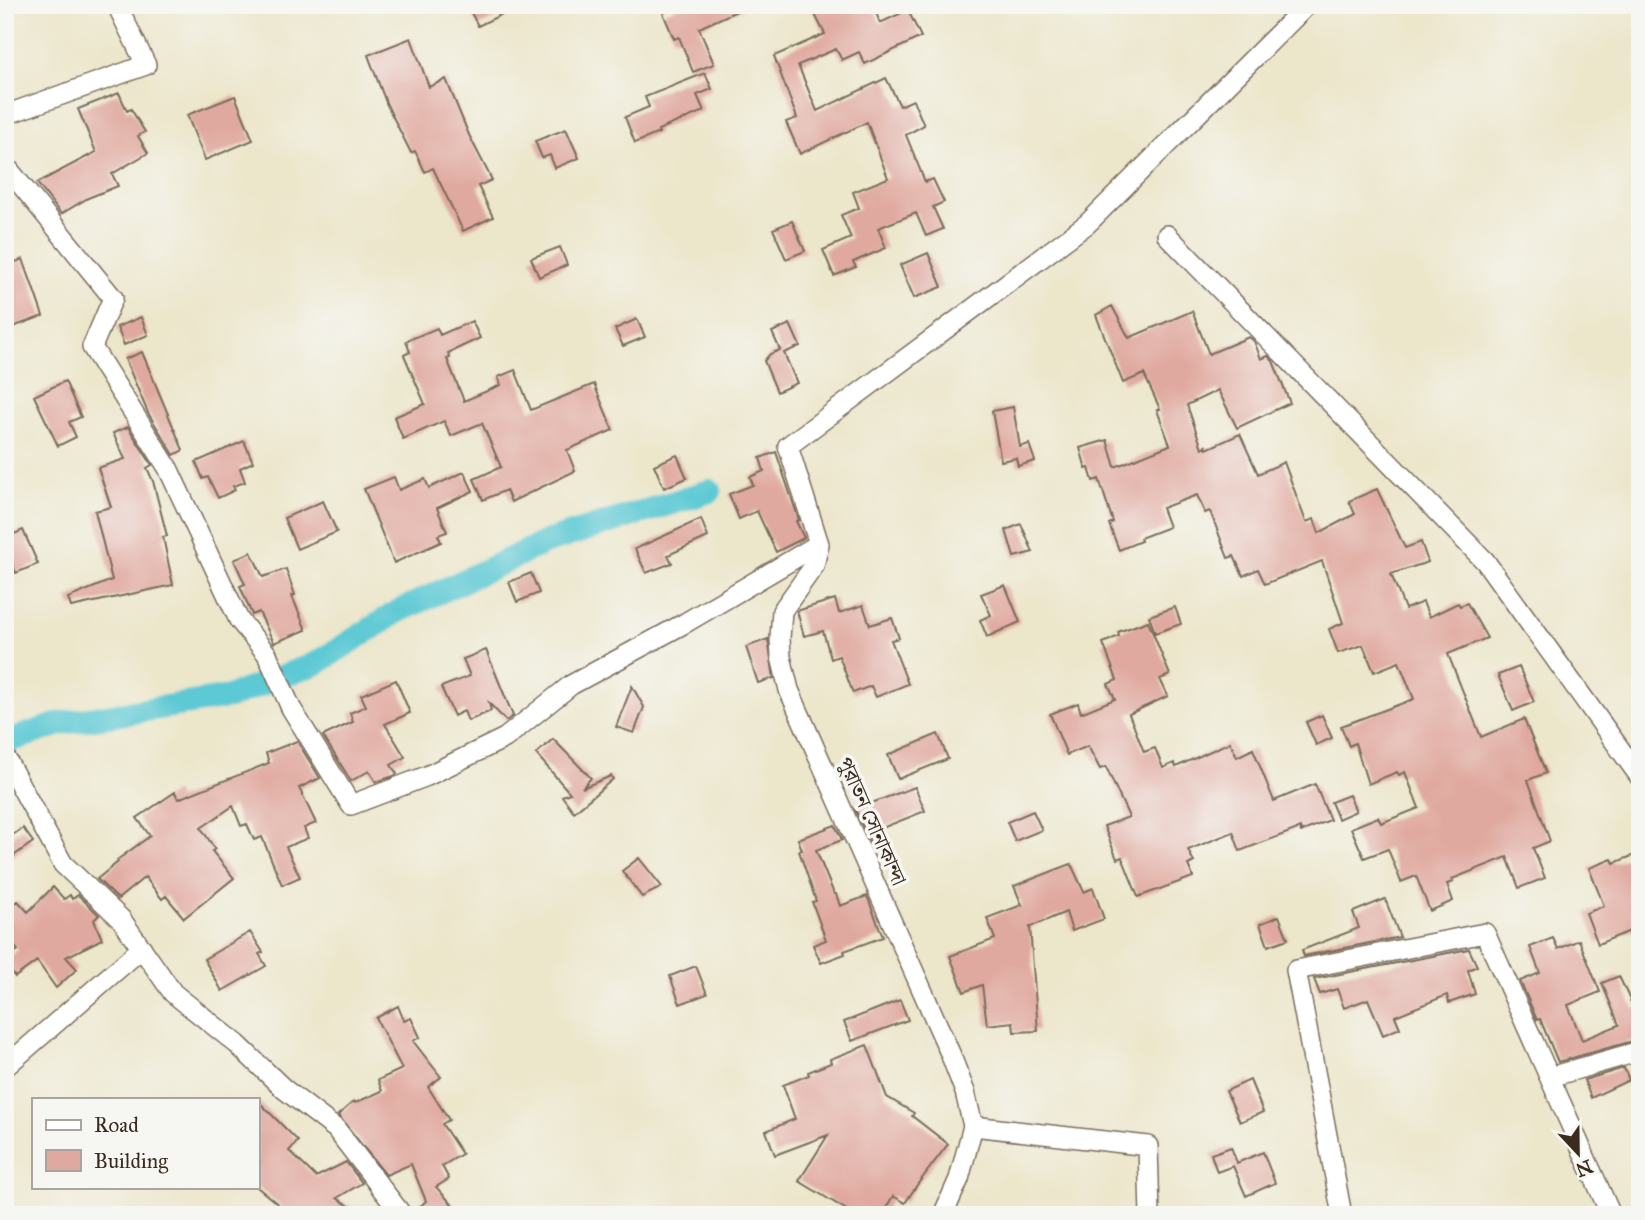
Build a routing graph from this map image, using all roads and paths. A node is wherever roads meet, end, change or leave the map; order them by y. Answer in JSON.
{"nodes":[{"id":1,"x":117,"y":5,"type":"edge"},
{"id":2,"x":1307,"y":5,"type":"edge"},
{"id":3,"x":5,"y":116,"type":"edge"},
{"id":4,"x":5,"y":165,"type":"edge"},
{"id":5,"x":1167,"y":235,"type":"dead end"},
{"id":6,"x":818,"y":544,"type":"junction"},
{"id":7,"x":5,"y":757,"type":"edge"},
{"id":8,"x":1640,"y":777,"type":"edge"},
{"id":9,"x":142,"y":948,"type":"junction"},
{"id":10,"x":1640,"y":1051,"type":"edge"},
{"id":11,"x":5,"y":1067,"type":"edge"},
{"id":12,"x":1550,"y":1077,"type":"junction"},
{"id":13,"x":973,"y":1126,"type":"junction"},
{"id":14,"x":402,"y":1215,"type":"edge"},
{"id":15,"x":943,"y":1215,"type":"edge"},
{"id":16,"x":1150,"y":1215,"type":"edge"},
{"id":17,"x":1342,"y":1215,"type":"edge"},
{"id":18,"x":1611,"y":1215,"type":"edge"}],
"edges":[{"from":1,"to":3,"type":"street"},
{"from":2,"to":6,"type":"street"},
{"from":4,"to":6,"type":"street"},
{"from":5,"to":8,"type":"street"},
{"from":6,"to":13,"type":"street","name":"পুরাতন সোনাকান্দা"},
{"from":7,"to":9,"type":"street"},
{"from":9,"to":11,"type":"street"},
{"from":9,"to":14,"type":"street"},
{"from":10,"to":12,"type":"street"},
{"from":12,"to":17,"type":"street"},
{"from":12,"to":18,"type":"street"},
{"from":13,"to":15,"type":"street","name":"পুরাতন সোনাকান্দা"},
{"from":13,"to":16,"type":"street"}]}
